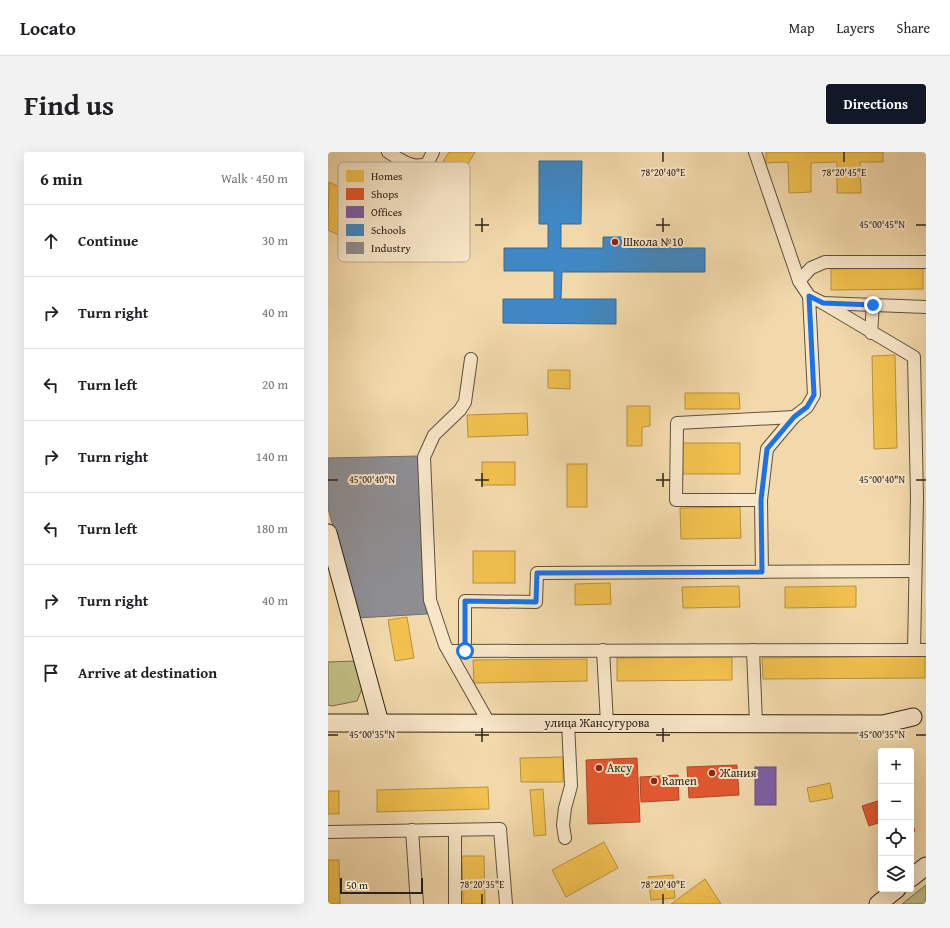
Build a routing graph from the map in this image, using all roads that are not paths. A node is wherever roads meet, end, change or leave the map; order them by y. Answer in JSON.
{"nodes":[{"id":1,"x":388,"y":152,"type":"edge"},
{"id":2,"x":433,"y":152,"type":"edge"},
{"id":3,"x":755,"y":152,"type":"edge"},
{"id":4,"x":404,"y":162,"type":"edge"},
{"id":5,"x":428,"y":162,"type":"edge"},
{"id":6,"x":926,"y":262,"type":"edge"},
{"id":7,"x":799,"y":281,"type":"junction"},
{"id":8,"x":809,"y":296,"type":"junction"},
{"id":9,"x":823,"y":303,"type":"junction"},
{"id":10,"x":873,"y":305,"type":"junction"},
{"id":11,"x":926,"y":307,"type":"edge"},
{"id":12,"x":871,"y":333,"type":"junction"},
{"id":13,"x":471,"y":359,"type":"dead end"},
{"id":14,"x":794,"y":417,"type":"junction"},
{"id":15,"x":761,"y":500,"type":"junction"},
{"id":16,"x":921,"y":502,"type":"edge"},
{"id":17,"x":328,"y":533,"type":"edge"},
{"id":18,"x":915,"y":571,"type":"junction"},
{"id":19,"x":762,"y":572,"type":"junction"},
{"id":20,"x":603,"y":650,"type":"junction"},
{"id":21,"x":753,"y":650,"type":"junction"},
{"id":22,"x":920,"y":650,"type":"edge"},
{"id":23,"x":449,"y":651,"type":"junction"},
{"id":24,"x":465,"y":651,"type":"junction"},
{"id":25,"x":922,"y":717,"type":"edge"},
{"id":26,"x":328,"y":723,"type":"edge"},
{"id":27,"x":380,"y":723,"type":"junction"},
{"id":28,"x":489,"y":723,"type":"junction"},
{"id":29,"x":568,"y":723,"type":"junction"},
{"id":30,"x":607,"y":723,"type":"junction"},
{"id":31,"x":756,"y":723,"type":"junction"},
{"id":32,"x":412,"y":830,"type":"junction"},
{"id":33,"x":455,"y":830,"type":"junction"},
{"id":34,"x":328,"y":832,"type":"edge"},
{"id":35,"x":565,"y":838,"type":"dead end"},
{"id":36,"x":926,"y":866,"type":"edge"},
{"id":37,"x":914,"y":876,"type":"edge"},
{"id":38,"x":893,"y":892,"type":"edge"},
{"id":39,"x":417,"y":904,"type":"edge"},
{"id":40,"x":455,"y":904,"type":"edge"},
{"id":41,"x":506,"y":904,"type":"edge"},
{"id":42,"x":878,"y":904,"type":"edge"}],
"edges":[{"from":1,"to":4,"type":"street"},
{"from":2,"to":5,"type":"street"},
{"from":3,"to":7,"type":"street"},
{"from":6,"to":7,"type":"street"},
{"from":7,"to":8,"type":"street"},
{"from":8,"to":9,"type":"street"},
{"from":8,"to":14,"type":"street"},
{"from":9,"to":10,"type":"street"},
{"from":9,"to":12,"type":"street"},
{"from":10,"to":11,"type":"street"},
{"from":10,"to":12,"type":"street"},
{"from":12,"to":16,"type":"street"},
{"from":13,"to":23,"type":"street"},
{"from":14,"to":15,"type":"street"},
{"from":14,"to":15,"type":"street"},
{"from":15,"to":19,"type":"street"},
{"from":16,"to":18,"type":"street"},
{"from":17,"to":27,"type":"main road"},
{"from":18,"to":19,"type":"street"},
{"from":18,"to":22,"type":"street"},
{"from":19,"to":24,"type":"street"},
{"from":20,"to":21,"type":"street"},
{"from":20,"to":24,"type":"street"},
{"from":20,"to":30,"type":"street"},
{"from":21,"to":22,"type":"street"},
{"from":21,"to":31,"type":"street"},
{"from":23,"to":24,"type":"street"},
{"from":23,"to":28,"type":"street"},
{"from":25,"to":31,"type":"main road","name":"улица Жансугурова"},
{"from":26,"to":27,"type":"main road","name":"улица Жансугурова"},
{"from":27,"to":28,"type":"main road","name":"улица Жансугурова"},
{"from":28,"to":29,"type":"main road","name":"улица Жансугурова"},
{"from":29,"to":30,"type":"main road","name":"улица Жансугурова"},
{"from":29,"to":35,"type":"street"},
{"from":30,"to":31,"type":"main road","name":"улица Жансугурова"},
{"from":32,"to":33,"type":"street"},
{"from":32,"to":34,"type":"street"},
{"from":32,"to":39,"type":"street"},
{"from":33,"to":40,"type":"street"},
{"from":33,"to":41,"type":"street"},
{"from":36,"to":37,"type":"main road"},
{"from":38,"to":42,"type":"main road"}]}
